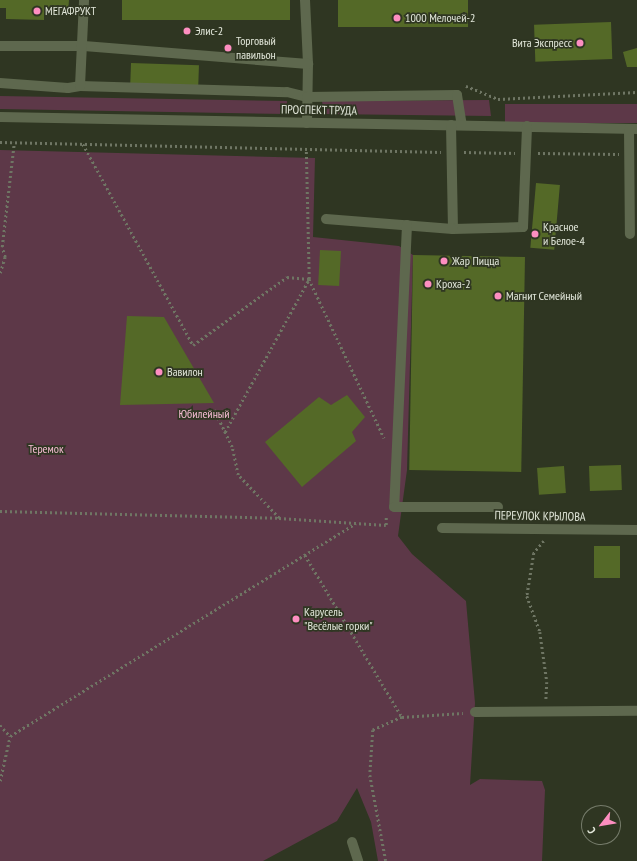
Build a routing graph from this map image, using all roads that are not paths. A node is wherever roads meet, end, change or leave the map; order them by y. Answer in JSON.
{"nodes":[{"id":1,"x":84,"y":0,"type":"edge"},
{"id":2,"x":305,"y":0,"type":"edge"},
{"id":3,"x":0,"y":46,"type":"edge"},
{"id":4,"x":84,"y":46,"type":"junction"},
{"id":5,"x":308,"y":64,"type":"junction"},
{"id":6,"x":0,"y":83,"type":"edge"},
{"id":7,"x":80,"y":86,"type":"junction"},
{"id":8,"x":307,"y":97,"type":"junction"},
{"id":9,"x":0,"y":117,"type":"edge"},
{"id":10,"x":307,"y":123,"type":"junction"},
{"id":11,"x":456,"y":125,"type":"junction"},
{"id":12,"x":527,"y":126,"type":"junction"},
{"id":13,"x":633,"y":129,"type":"edge"},
{"id":14,"x":326,"y":218,"type":"dead end"},
{"id":15,"x":407,"y":225,"type":"junction"},
{"id":16,"x":453,"y":229,"type":"junction"},
{"id":17,"x":630,"y":234,"type":"dead end"},
{"id":18,"x":498,"y":507,"type":"dead end"},
{"id":19,"x":442,"y":528,"type":"dead end"},
{"id":20,"x":637,"y":530,"type":"edge"},
{"id":21,"x":637,"y":711,"type":"edge"},
{"id":22,"x":475,"y":712,"type":"road end"},
{"id":23,"x":352,"y":842,"type":"dead end"},
{"id":24,"x":358,"y":861,"type":"edge"}],
"edges":[{"from":1,"to":4,"type":"street"},
{"from":2,"to":5,"type":"street"},
{"from":3,"to":4,"type":"street"},
{"from":4,"to":5,"type":"street"},
{"from":4,"to":7,"type":"street"},
{"from":5,"to":8,"type":"street"},
{"from":6,"to":7,"type":"street"},
{"from":7,"to":8,"type":"street"},
{"from":8,"to":10,"type":"street"},
{"from":8,"to":11,"type":"street"},
{"from":9,"to":10,"type":"street","name":"ПРОСПЕКТ ТРУДА"},
{"from":10,"to":11,"type":"street","name":"ПРОСПЕКТ ТРУДА"},
{"from":11,"to":12,"type":"street","name":"ПРОСПЕКТ ТРУДА"},
{"from":11,"to":16,"type":"street"},
{"from":12,"to":13,"type":"street","name":"ПРОСПЕКТ ТРУДА"},
{"from":12,"to":16,"type":"street"},
{"from":13,"to":17,"type":"street"},
{"from":14,"to":15,"type":"street"},
{"from":15,"to":16,"type":"street"},
{"from":15,"to":18,"type":"street"},
{"from":19,"to":20,"type":"street","name":"ПЕРЕУЛОК КРЫЛОВА"},
{"from":21,"to":22,"type":"street"},
{"from":23,"to":24,"type":"street"}]}
